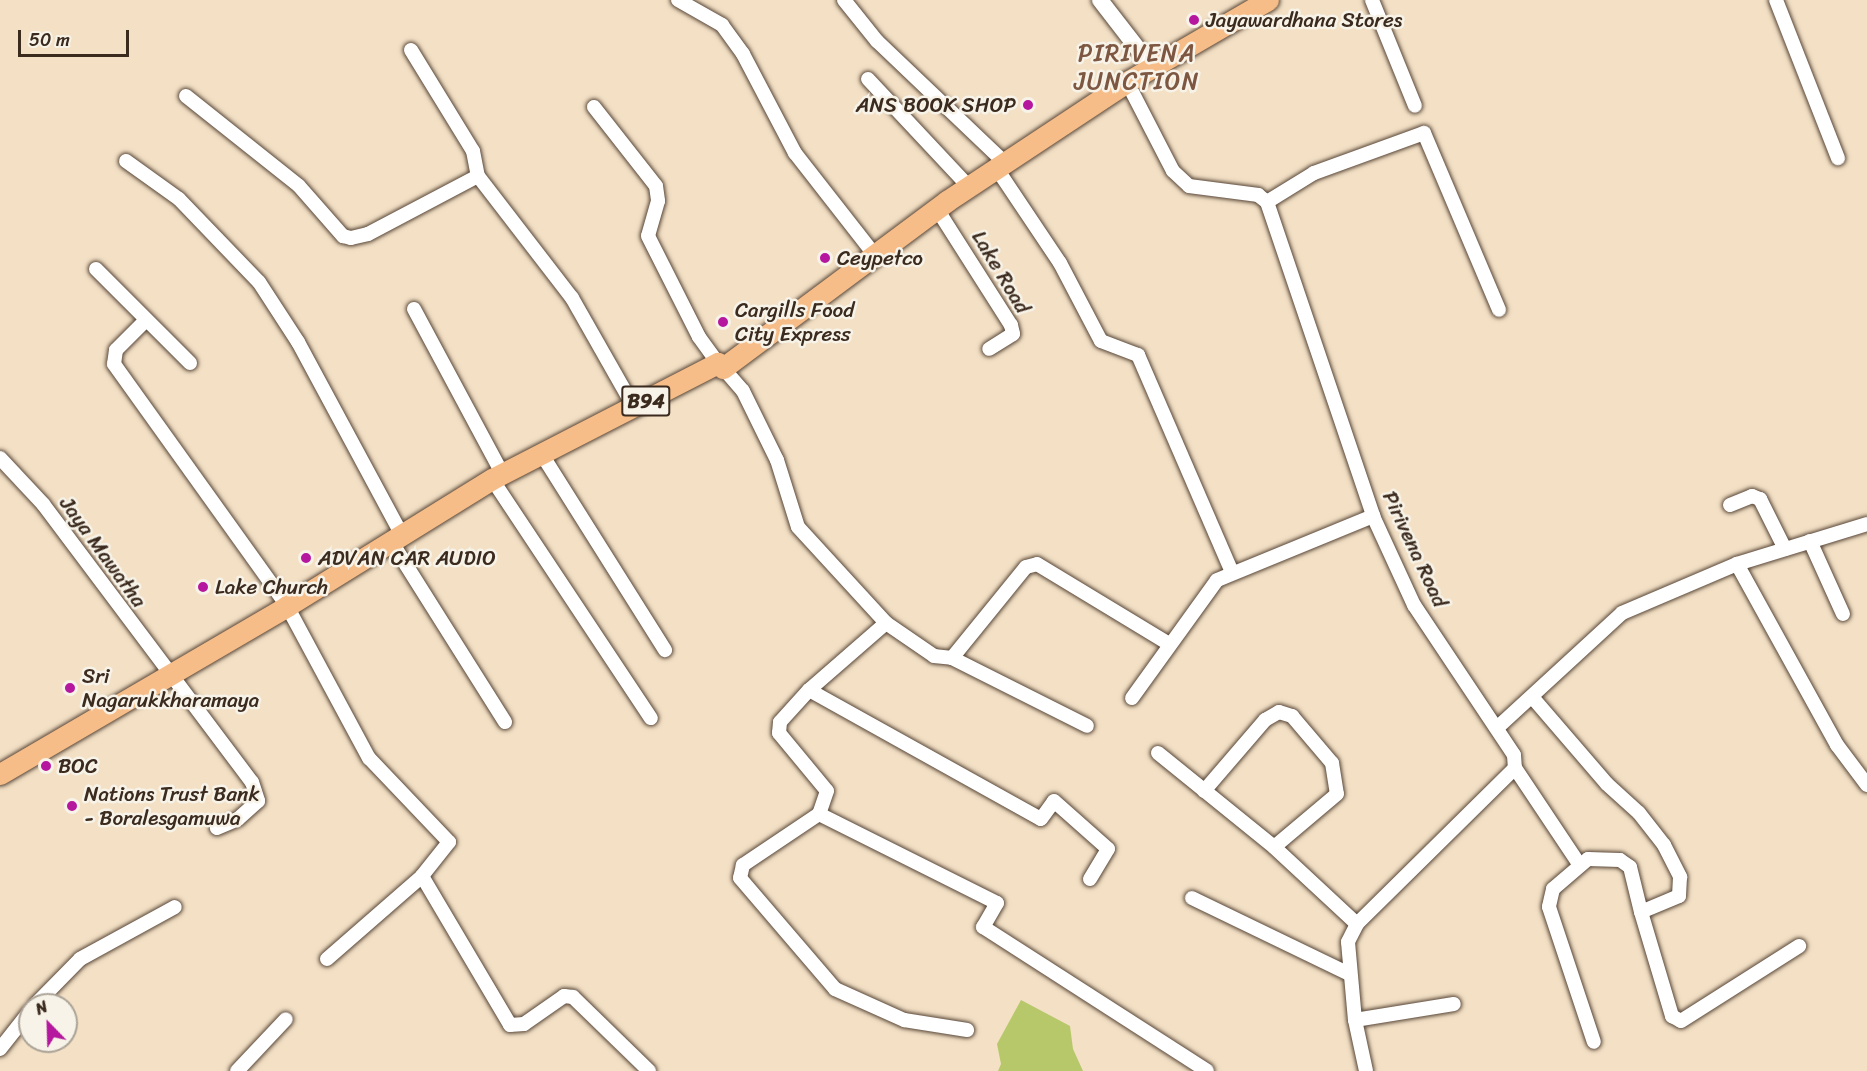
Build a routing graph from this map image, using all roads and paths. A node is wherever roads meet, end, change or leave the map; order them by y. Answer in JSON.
{"nodes":[{"id":1,"x":678,"y":0,"type":"edge"},
{"id":2,"x":844,"y":0,"type":"edge"},
{"id":3,"x":1100,"y":0,"type":"edge"},
{"id":4,"x":1268,"y":0,"type":"edge"},
{"id":5,"x":1372,"y":0,"type":"edge"},
{"id":6,"x":1776,"y":0,"type":"edge"},
{"id":7,"x":411,"y":50,"type":"dead end"},
{"id":8,"x":1152,"y":67,"type":"junction"},
{"id":9,"x":868,"y":79,"type":"dead end"},
{"id":10,"x":1127,"y":82,"type":"junction"},
{"id":11,"x":186,"y":96,"type":"dead end"},
{"id":12,"x":1415,"y":106,"type":"dead end"},
{"id":13,"x":594,"y":107,"type":"dead end"},
{"id":14,"x":1838,"y":158,"type":"dead end"},
{"id":15,"x":126,"y":161,"type":"dead end"},
{"id":16,"x":1001,"y":166,"type":"junction"},
{"id":17,"x":478,"y":176,"type":"junction"},
{"id":18,"x":969,"y":187,"type":"junction"},
{"id":19,"x":1267,"y":202,"type":"junction"},
{"id":20,"x":937,"y":209,"type":"junction"},
{"id":21,"x":874,"y":254,"type":"junction"},
{"id":22,"x":96,"y":269,"type":"dead end"},
{"id":23,"x":414,"y":309,"type":"dead end"},
{"id":24,"x":1499,"y":310,"type":"dead end"},
{"id":25,"x":145,"y":321,"type":"junction"},
{"id":26,"x":989,"y":349,"type":"dead end"},
{"id":27,"x":190,"y":363,"type":"dead end"},
{"id":28,"x":721,"y":365,"type":"junction"},
{"id":29,"x":634,"y":407,"type":"junction"},
{"id":30,"x":541,"y":453,"type":"junction"},
{"id":31,"x":0,"y":458,"type":"edge"},
{"id":32,"x":497,"y":476,"type":"junction"},
{"id":33,"x":1730,"y":505,"type":"dead end"},
{"id":34,"x":1372,"y":516,"type":"junction"},
{"id":35,"x":1867,"y":524,"type":"edge"},
{"id":36,"x":397,"y":538,"type":"junction"},
{"id":37,"x":1810,"y":541,"type":"junction"},
{"id":38,"x":1785,"y":549,"type":"junction"},
{"id":39,"x":1737,"y":564,"type":"junction"},
{"id":40,"x":1232,"y":572,"type":"junction"},
{"id":41,"x":286,"y":606,"type":"junction"},
{"id":42,"x":1843,"y":615,"type":"dead end"},
{"id":43,"x":886,"y":623,"type":"junction"},
{"id":44,"x":1169,"y":644,"type":"junction"},
{"id":45,"x":665,"y":650,"type":"dead end"},
{"id":46,"x":952,"y":658,"type":"junction"},
{"id":47,"x":168,"y":675,"type":"junction"},
{"id":48,"x":809,"y":690,"type":"junction"},
{"id":49,"x":1132,"y":698,"type":"dead end"},
{"id":50,"x":1533,"y":699,"type":"junction"},
{"id":51,"x":651,"y":718,"type":"dead end"},
{"id":52,"x":505,"y":722,"type":"dead end"},
{"id":53,"x":1087,"y":726,"type":"dead end"},
{"id":54,"x":1498,"y":727,"type":"junction"},
{"id":55,"x":1158,"y":753,"type":"dead end"},
{"id":56,"x":1515,"y":768,"type":"junction"},
{"id":57,"x":0,"y":774,"type":"edge"},
{"id":58,"x":1867,"y":785,"type":"edge"},
{"id":59,"x":1204,"y":791,"type":"junction"},
{"id":60,"x":819,"y":813,"type":"junction"},
{"id":61,"x":217,"y":828,"type":"dead end"},
{"id":62,"x":1274,"y":847,"type":"junction"},
{"id":63,"x":1579,"y":864,"type":"junction"},
{"id":64,"x":422,"y":876,"type":"junction"},
{"id":65,"x":1090,"y":879,"type":"dead end"},
{"id":66,"x":1191,"y":898,"type":"dead end"},
{"id":67,"x":174,"y":907,"type":"dead end"},
{"id":68,"x":1641,"y":912,"type":"junction"},
{"id":69,"x":1357,"y":924,"type":"junction"},
{"id":70,"x":1799,"y":946,"type":"dead end"},
{"id":71,"x":327,"y":959,"type":"dead end"},
{"id":72,"x":1350,"y":974,"type":"junction"},
{"id":73,"x":46,"y":993,"type":"edge"},
{"id":74,"x":1454,"y":1004,"type":"dead end"},
{"id":75,"x":286,"y":1019,"type":"dead end"},
{"id":76,"x":1355,"y":1020,"type":"junction"},
{"id":77,"x":18,"y":1026,"type":"edge"},
{"id":78,"x":967,"y":1030,"type":"dead end"},
{"id":79,"x":1594,"y":1042,"type":"dead end"},
{"id":80,"x":0,"y":1049,"type":"edge"},
{"id":81,"x":237,"y":1071,"type":"edge"},
{"id":82,"x":649,"y":1071,"type":"edge"},
{"id":83,"x":1207,"y":1071,"type":"edge"},
{"id":84,"x":1366,"y":1071,"type":"edge"}],
"edges":[{"from":1,"to":21,"type":"street"},
{"from":2,"to":16,"type":"street"},
{"from":3,"to":8,"type":"street"},
{"from":4,"to":8,"type":"main road","number":"B94"},
{"from":5,"to":12,"type":"street"},
{"from":6,"to":14,"type":"street"},
{"from":7,"to":17,"type":"street"},
{"from":8,"to":10,"type":"main road","number":"B94"},
{"from":9,"to":18,"type":"street"},
{"from":10,"to":16,"type":"main road","number":"B94"},
{"from":10,"to":19,"type":"street"},
{"from":11,"to":17,"type":"street"},
{"from":13,"to":28,"type":"street"},
{"from":15,"to":36,"type":"street"},
{"from":16,"to":18,"type":"main road","number":"B94"},
{"from":16,"to":40,"type":"street"},
{"from":17,"to":29,"type":"street"},
{"from":18,"to":20,"type":"main road","number":"B94"},
{"from":19,"to":24,"type":"street"},
{"from":19,"to":34,"type":"street","name":"Pirivena Road"},
{"from":20,"to":21,"type":"main road","number":"B94"},
{"from":20,"to":26,"type":"street","name":"Lake Road"},
{"from":21,"to":28,"type":"main road","number":"B94"},
{"from":22,"to":25,"type":"street"},
{"from":23,"to":32,"type":"street"},
{"from":25,"to":27,"type":"street"},
{"from":25,"to":41,"type":"street"},
{"from":28,"to":29,"type":"main road","number":"B94"},
{"from":28,"to":43,"type":"street"},
{"from":29,"to":30,"type":"main road","number":"B94"},
{"from":30,"to":32,"type":"main road","number":"B94"},
{"from":30,"to":45,"type":"street"},
{"from":31,"to":47,"type":"street","name":"Jaya Mawatha"},
{"from":32,"to":36,"type":"main road","number":"B94"},
{"from":32,"to":51,"type":"street"},
{"from":33,"to":38,"type":"street"},
{"from":34,"to":40,"type":"street"},
{"from":34,"to":54,"type":"street","name":"Pirivena Road"},
{"from":35,"to":37,"type":"street"},
{"from":36,"to":41,"type":"main road","number":"B94"},
{"from":36,"to":52,"type":"street"},
{"from":37,"to":38,"type":"street"},
{"from":37,"to":42,"type":"street"},
{"from":38,"to":39,"type":"street"},
{"from":39,"to":50,"type":"street"},
{"from":39,"to":58,"type":"street"},
{"from":40,"to":44,"type":"street"},
{"from":41,"to":47,"type":"main road","number":"B94"},
{"from":41,"to":64,"type":"street"},
{"from":43,"to":46,"type":"street"},
{"from":43,"to":48,"type":"street"},
{"from":44,"to":46,"type":"street"},
{"from":44,"to":49,"type":"street"},
{"from":46,"to":53,"type":"street"},
{"from":47,"to":57,"type":"main road","number":"B94"},
{"from":47,"to":61,"type":"street","name":"Jaya Mawatha"},
{"from":48,"to":60,"type":"street"},
{"from":48,"to":65,"type":"street"},
{"from":50,"to":54,"type":"street"},
{"from":50,"to":68,"type":"street"},
{"from":54,"to":56,"type":"street","name":"Pirivena Road"},
{"from":55,"to":59,"type":"street"},
{"from":56,"to":63,"type":"street","name":"Pirivena Road"},
{"from":56,"to":69,"type":"street"},
{"from":59,"to":62,"type":"street"},
{"from":59,"to":62,"type":"street"},
{"from":60,"to":78,"type":"street"},
{"from":60,"to":83,"type":"street"},
{"from":62,"to":69,"type":"street"},
{"from":63,"to":68,"type":"street"},
{"from":63,"to":79,"type":"street"},
{"from":64,"to":71,"type":"street"},
{"from":64,"to":82,"type":"street"},
{"from":66,"to":72,"type":"street"},
{"from":67,"to":73,"type":"street"},
{"from":68,"to":70,"type":"street"},
{"from":69,"to":72,"type":"street"},
{"from":72,"to":76,"type":"street"},
{"from":74,"to":76,"type":"street"},
{"from":75,"to":81,"type":"street"},
{"from":76,"to":84,"type":"street"},
{"from":77,"to":80,"type":"street"}]}
